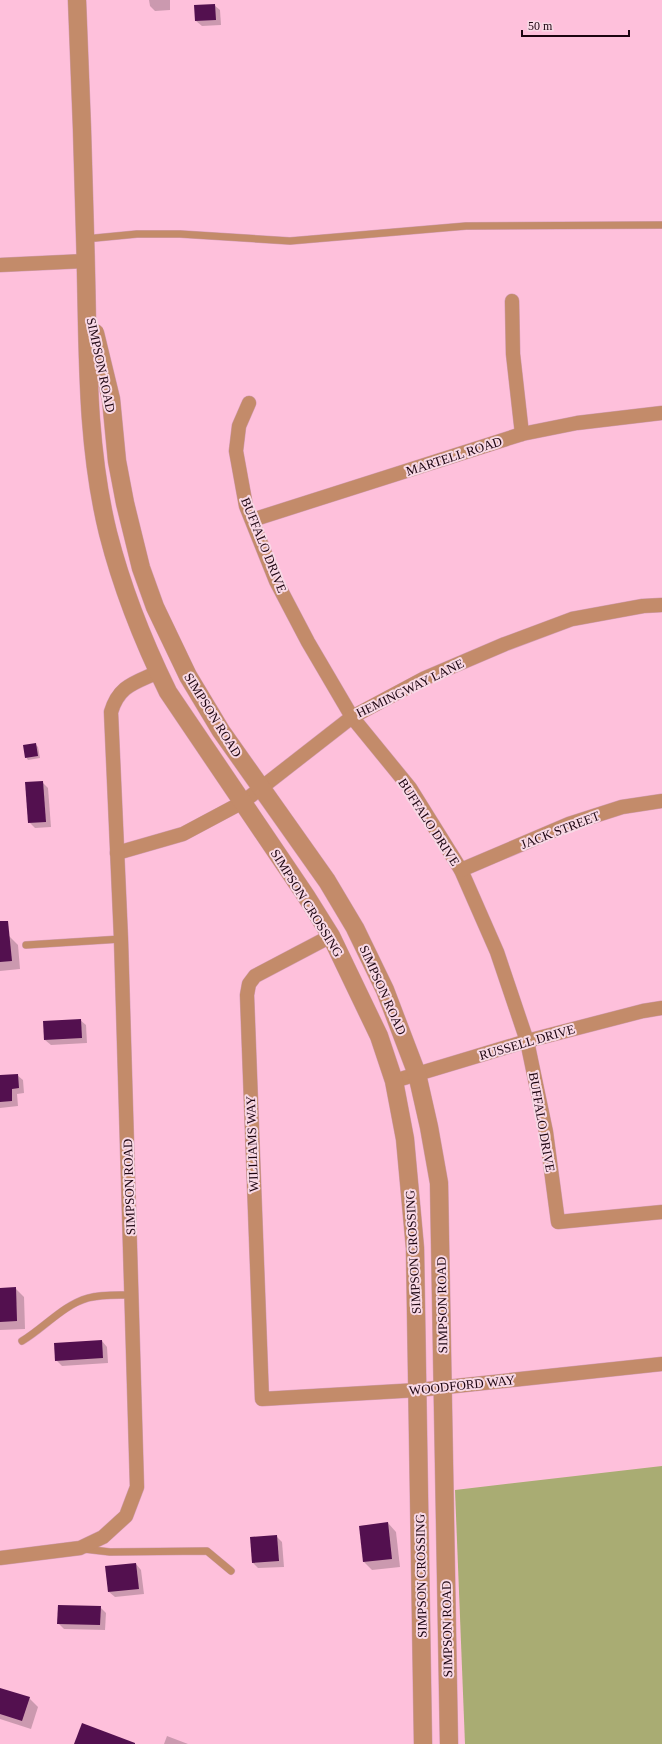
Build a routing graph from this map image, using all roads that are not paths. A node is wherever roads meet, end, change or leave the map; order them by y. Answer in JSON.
{"nodes":[{"id":1,"x":77,"y":0,"type":"edge"},
{"id":2,"x":662,"y":225,"type":"edge"},
{"id":3,"x":84,"y":239,"type":"junction"},
{"id":4,"x":86,"y":261,"type":"junction"},
{"id":5,"x":0,"y":265,"type":"edge"},
{"id":6,"x":86,"y":299,"type":"junction"},
{"id":7,"x":512,"y":301,"type":"dead end"},
{"id":8,"x":249,"y":403,"type":"dead end"},
{"id":9,"x":662,"y":413,"type":"edge"},
{"id":10,"x":522,"y":434,"type":"junction"},
{"id":11,"x":252,"y":520,"type":"junction"},
{"id":12,"x":662,"y":605,"type":"edge"},
{"id":13,"x":158,"y":672,"type":"junction"},
{"id":14,"x":352,"y":717,"type":"junction"},
{"id":15,"x":261,"y":787,"type":"junction"},
{"id":16,"x":662,"y":801,"type":"edge"},
{"id":17,"x":243,"y":802,"type":"junction"},
{"id":18,"x":118,"y":853,"type":"junction"},
{"id":19,"x":461,"y":870,"type":"junction"},
{"id":20,"x":331,"y":936,"type":"junction"},
{"id":21,"x":121,"y":939,"type":"junction"},
{"id":22,"x":26,"y":945,"type":"dead end"},
{"id":23,"x":662,"y":1008,"type":"edge"},
{"id":24,"x":527,"y":1042,"type":"junction"},
{"id":25,"x":417,"y":1074,"type":"junction"},
{"id":26,"x":394,"y":1081,"type":"junction"},
{"id":27,"x":662,"y":1212,"type":"edge"},
{"id":28,"x":132,"y":1295,"type":"junction"},
{"id":29,"x":22,"y":1341,"type":"dead end"},
{"id":30,"x":662,"y":1364,"type":"edge"},
{"id":31,"x":443,"y":1387,"type":"junction"},
{"id":32,"x":418,"y":1390,"type":"junction"},
{"id":33,"x":262,"y":1400,"type":"joint"},
{"id":34,"x":80,"y":1548,"type":"junction"},
{"id":35,"x":0,"y":1558,"type":"edge"},
{"id":36,"x":231,"y":1571,"type":"dead end"},
{"id":37,"x":423,"y":1744,"type":"edge"},
{"id":38,"x":449,"y":1744,"type":"edge"}],
"edges":[{"from":1,"to":3,"type":"street","name":"SIMPSON ROAD"},
{"from":2,"to":3,"type":"lane"},
{"from":3,"to":4,"type":"street","name":"SIMPSON ROAD"},
{"from":4,"to":5,"type":"street"},
{"from":4,"to":6,"type":"street","name":"SIMPSON ROAD"},
{"from":6,"to":13,"type":"street","name":"SIMPSON ROAD"},
{"from":6,"to":15,"type":"street","name":"SIMPSON ROAD"},
{"from":7,"to":10,"type":"street"},
{"from":8,"to":11,"type":"street","name":"BUFFALO DRIVE"},
{"from":9,"to":10,"type":"street","name":"MARTELL ROAD"},
{"from":10,"to":11,"type":"street","name":"MARTELL ROAD"},
{"from":11,"to":14,"type":"street","name":"BUFFALO DRIVE"},
{"from":12,"to":14,"type":"street","name":"HEMINGWAY LANE"},
{"from":13,"to":17,"type":"street","name":"SIMPSON ROAD"},
{"from":13,"to":18,"type":"street","name":"SIMPSON ROAD"},
{"from":14,"to":15,"type":"street","name":"HEMINGWAY LANE"},
{"from":14,"to":19,"type":"street","name":"BUFFALO DRIVE"},
{"from":15,"to":17,"type":"street","name":"HEMINGWAY LANE"},
{"from":15,"to":25,"type":"street","name":"SIMPSON ROAD"},
{"from":16,"to":19,"type":"street","name":"JACK STREET"},
{"from":17,"to":18,"type":"street","name":"HEMINGWAY LANE"},
{"from":17,"to":20,"type":"street","name":"SIMPSON CROSSING"},
{"from":18,"to":21,"type":"street","name":"SIMPSON ROAD"},
{"from":19,"to":24,"type":"street","name":"BUFFALO DRIVE"},
{"from":20,"to":26,"type":"street","name":"SIMPSON CROSSING"},
{"from":20,"to":33,"type":"street","name":"WILLIAMS WAY"},
{"from":21,"to":22,"type":"lane"},
{"from":21,"to":28,"type":"street","name":"SIMPSON ROAD"},
{"from":23,"to":24,"type":"street","name":"RUSSELL DRIVE"},
{"from":24,"to":25,"type":"street","name":"RUSSELL DRIVE"},
{"from":24,"to":27,"type":"street","name":"BUFFALO DRIVE"},
{"from":25,"to":26,"type":"street","name":"RUSSELL DRIVE"},
{"from":25,"to":31,"type":"street","name":"SIMPSON ROAD"},
{"from":26,"to":32,"type":"street","name":"SIMPSON CROSSING"},
{"from":28,"to":29,"type":"lane"},
{"from":28,"to":34,"type":"street","name":"SIMPSON ROAD"},
{"from":30,"to":31,"type":"street","name":"WOODFORD WAY"},
{"from":31,"to":32,"type":"street","name":"WOODFORD WAY"},
{"from":31,"to":38,"type":"street","name":"SIMPSON ROAD"},
{"from":32,"to":33,"type":"street","name":"WOODFORD WAY"},
{"from":32,"to":37,"type":"street","name":"SIMPSON CROSSING"},
{"from":34,"to":35,"type":"street","name":"SIMPSON ROAD"},
{"from":34,"to":36,"type":"lane"}]}
